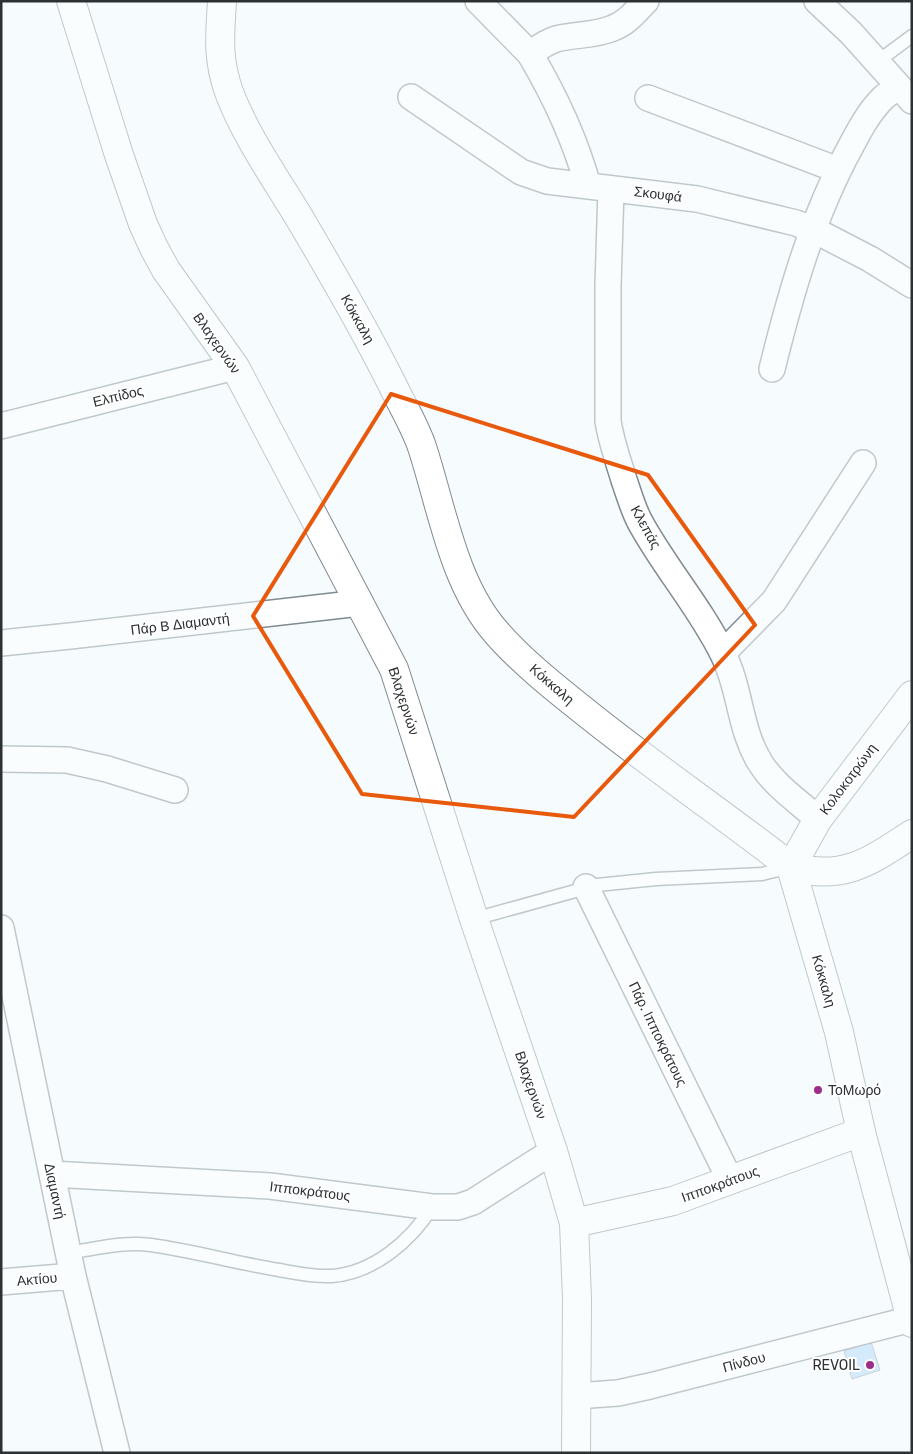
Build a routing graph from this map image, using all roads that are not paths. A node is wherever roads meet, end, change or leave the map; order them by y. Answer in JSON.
{"nodes":[{"id":1,"x":70,"y":1,"type":"edge"},
{"id":2,"x":222,"y":1,"type":"edge"},
{"id":3,"x":478,"y":1,"type":"edge"},
{"id":4,"x":646,"y":1,"type":"edge"},
{"id":5,"x":817,"y":1,"type":"edge"},
{"id":6,"x":912,"y":36,"type":"edge"},
{"id":7,"x":530,"y":54,"type":"junction"},
{"id":8,"x":877,"y":62,"type":"junction"},
{"id":9,"x":905,"y":94,"type":"edge"},
{"id":10,"x":411,"y":97,"type":"dead end"},
{"id":11,"x":648,"y":98,"type":"dead end"},
{"id":12,"x":838,"y":170,"type":"junction"},
{"id":13,"x":600,"y":188,"type":"junction"},
{"id":14,"x":814,"y":230,"type":"junction"},
{"id":15,"x":912,"y":285,"type":"edge"},
{"id":16,"x":235,"y":367,"type":"junction"},
{"id":17,"x":772,"y":369,"type":"dead end"},
{"id":18,"x":1,"y":426,"type":"edge"},
{"id":19,"x":864,"y":463,"type":"dead end"},
{"id":20,"x":360,"y":603,"type":"junction"},
{"id":21,"x":1,"y":643,"type":"edge"},
{"id":22,"x":723,"y":653,"type":"junction"},
{"id":23,"x":912,"y":695,"type":"edge"},
{"id":24,"x":1,"y":759,"type":"edge"},
{"id":25,"x":175,"y":790,"type":"dead end"},
{"id":26,"x":818,"y":819,"type":"junction"},
{"id":27,"x":912,"y":834,"type":"edge"},
{"id":28,"x":791,"y":867,"type":"junction"},
{"id":29,"x":586,"y":887,"type":"junction"},
{"id":30,"x":474,"y":919,"type":"junction"},
{"id":31,"x":1,"y":928,"type":"edge"},
{"id":32,"x":861,"y":1132,"type":"junction"},
{"id":33,"x":553,"y":1151,"type":"junction"},
{"id":34,"x":52,"y":1174,"type":"junction"},
{"id":35,"x":730,"y":1180,"type":"junction"},
{"id":36,"x":432,"y":1207,"type":"junction"},
{"id":37,"x":574,"y":1223,"type":"junction"},
{"id":38,"x":70,"y":1264,"type":"junction"},
{"id":39,"x":1,"y":1282,"type":"edge"},
{"id":40,"x":911,"y":1321,"type":"edge"},
{"id":41,"x":576,"y":1396,"type":"junction"},
{"id":42,"x":117,"y":1453,"type":"edge"},
{"id":43,"x":576,"y":1453,"type":"edge"}],
"edges":[{"from":1,"to":16,"type":"street","name":"Βλαχερνών"},
{"from":2,"to":28,"type":"street","name":"Κόκκαλη"},
{"from":3,"to":7,"type":"street","name":"Κλεπάς"},
{"from":4,"to":7,"type":"street"},
{"from":5,"to":8,"type":"street"},
{"from":6,"to":8,"type":"lane"},
{"from":7,"to":13,"type":"street","name":"Κλεπάς"},
{"from":8,"to":9,"type":"street"},
{"from":9,"to":12,"type":"street"},
{"from":10,"to":13,"type":"street","name":"Σκουφά"},
{"from":11,"to":12,"type":"street"},
{"from":12,"to":14,"type":"street"},
{"from":13,"to":14,"type":"street","name":"Σκουφά"},
{"from":13,"to":22,"type":"street","name":"Κλεπάς"},
{"from":14,"to":15,"type":"street","name":"Σκουφά"},
{"from":14,"to":17,"type":"street"},
{"from":16,"to":18,"type":"street","name":"Ελπίδος"},
{"from":16,"to":20,"type":"street","name":"Βλαχερνών"},
{"from":19,"to":22,"type":"street"},
{"from":20,"to":21,"type":"street","name":"Πάρ Β Διαμαντή"},
{"from":20,"to":30,"type":"street","name":"Βλαχερνών"},
{"from":22,"to":26,"type":"street","name":"Κλεπάς"},
{"from":23,"to":26,"type":"street","name":"Κολοκοτρώνη"},
{"from":24,"to":25,"type":"street"},
{"from":26,"to":28,"type":"street","name":"Κολοκοτρώνη"},
{"from":27,"to":28,"type":"street"},
{"from":28,"to":29,"type":"lane"},
{"from":28,"to":32,"type":"street","name":"Κόκκαλη"},
{"from":29,"to":30,"type":"lane"},
{"from":29,"to":35,"type":"street","name":"Πάρ. Ιπποκράτους"},
{"from":30,"to":33,"type":"street","name":"Βλαχερνών"},
{"from":31,"to":34,"type":"street","name":"Διαμαντή"},
{"from":32,"to":35,"type":"street","name":"Ιπποκράτους"},
{"from":32,"to":40,"type":"street","name":"Κόκκαλη"},
{"from":33,"to":36,"type":"street","name":"Ιπποκράτους"},
{"from":33,"to":37,"type":"street","name":"Βλαχερνών"},
{"from":34,"to":36,"type":"street","name":"Ιπποκράτους"},
{"from":34,"to":38,"type":"street","name":"Διαμαντή"},
{"from":35,"to":37,"type":"street","name":"Ιπποκράτους"},
{"from":36,"to":38,"type":"lane"},
{"from":37,"to":41,"type":"street","name":"Βλαχερνών"},
{"from":38,"to":39,"type":"street","name":"Ακτίου"},
{"from":38,"to":42,"type":"street","name":"Διαμαντή"},
{"from":40,"to":41,"type":"street","name":"Πίνδου"},
{"from":41,"to":43,"type":"street","name":"Βλαχερνών"}]}
